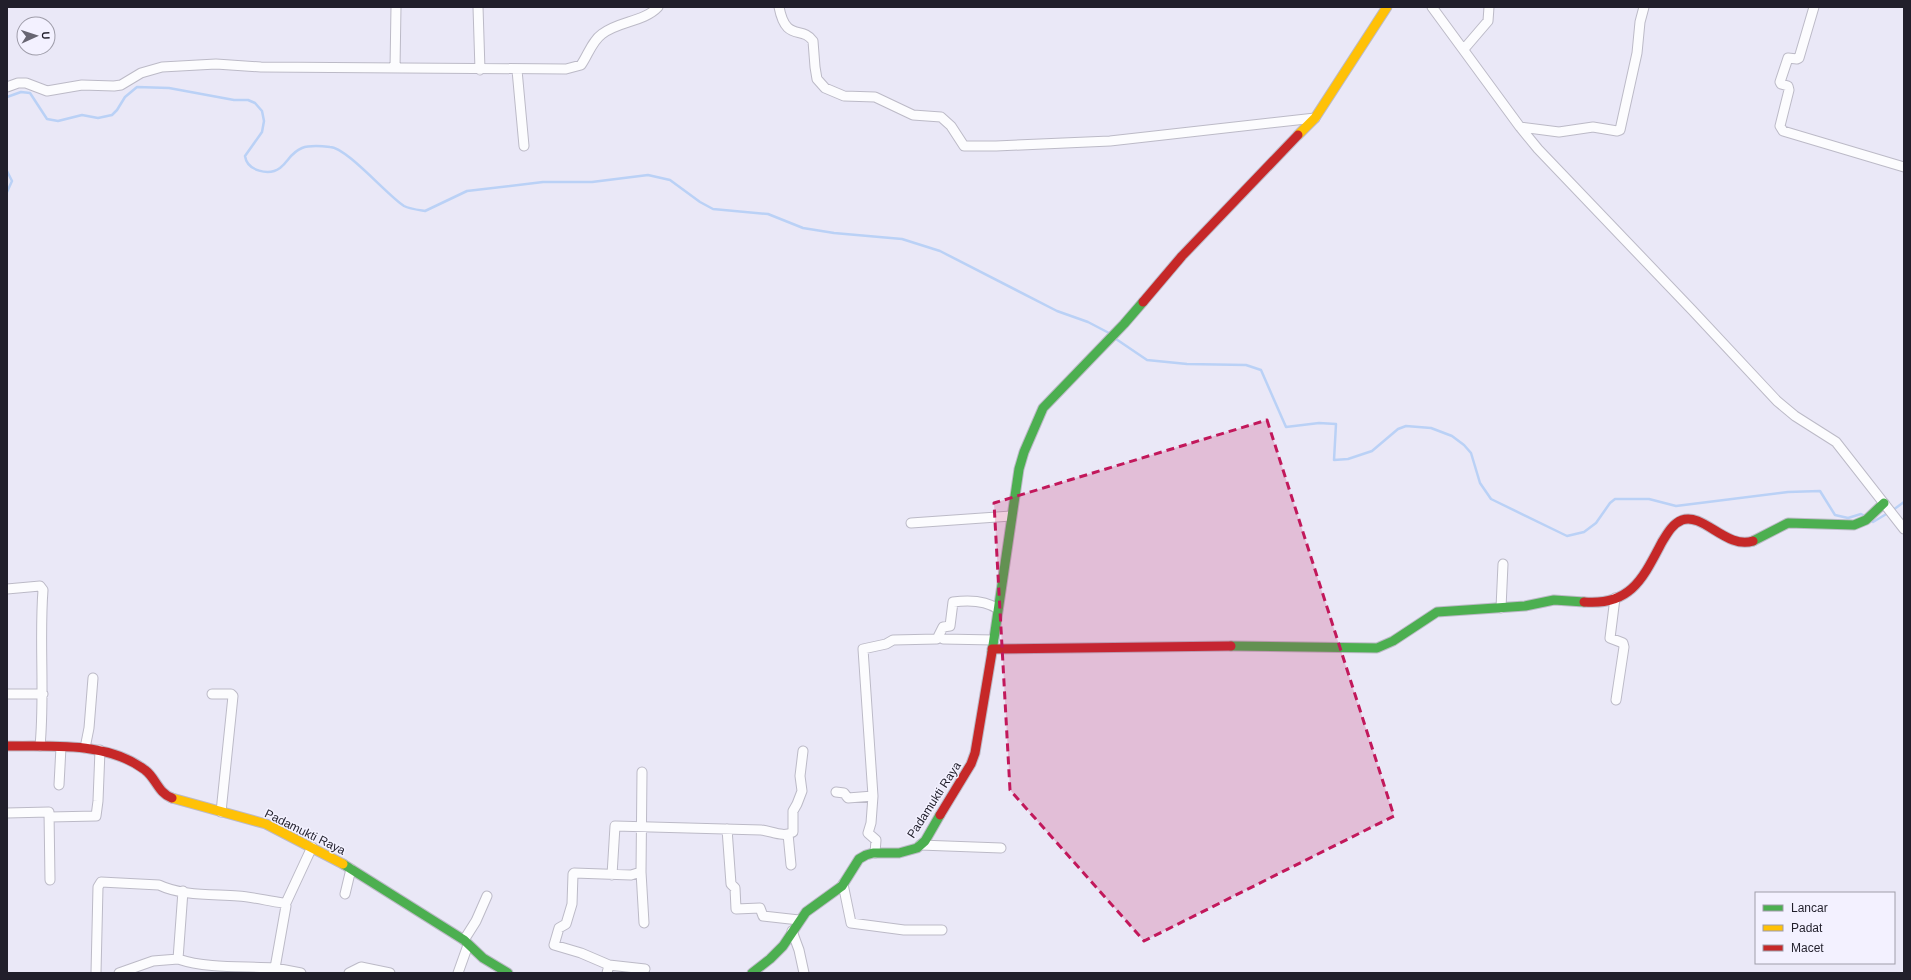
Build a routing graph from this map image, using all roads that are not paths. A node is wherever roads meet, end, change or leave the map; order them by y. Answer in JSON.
{"nodes":[{"id":1,"x":396,"y":7,"type":"edge"},
{"id":2,"x":478,"y":7,"type":"edge"},
{"id":3,"x":658,"y":7,"type":"edge"},
{"id":4,"x":779,"y":7,"type":"edge"},
{"id":5,"x":1388,"y":7,"type":"edge"},
{"id":6,"x":1432,"y":7,"type":"edge"},
{"id":7,"x":1488,"y":7,"type":"edge"},
{"id":8,"x":1644,"y":7,"type":"edge"},
{"id":9,"x":1814,"y":7,"type":"edge"},
{"id":10,"x":1464,"y":49,"type":"junction"},
{"id":11,"x":396,"y":68,"type":"junction"},
{"id":12,"x":480,"y":70,"type":"junction"},
{"id":13,"x":517,"y":70,"type":"junction"},
{"id":14,"x":7,"y":87,"type":"edge"},
{"id":15,"x":1315,"y":118,"type":"junction"},
{"id":16,"x":1520,"y":127,"type":"junction"},
{"id":17,"x":524,"y":146,"type":"dead end"},
{"id":18,"x":1904,"y":167,"type":"edge"},
{"id":19,"x":1884,"y":503,"type":"junction"},
{"id":20,"x":1011,"y":516,"type":"junction"},
{"id":21,"x":911,"y":523,"type":"dead end"},
{"id":22,"x":1904,"y":529,"type":"edge"},
{"id":23,"x":1503,"y":564,"type":"dead end"},
{"id":24,"x":7,"y":589,"type":"edge"},
{"id":25,"x":1615,"y":598,"type":"junction"},
{"id":26,"x":1501,"y":608,"type":"junction"},
{"id":27,"x":998,"y":609,"type":"junction"},
{"id":28,"x":943,"y":639,"type":"dead end"},
{"id":29,"x":993,"y":645,"type":"junction"},
{"id":30,"x":93,"y":678,"type":"dead end"},
{"id":31,"x":7,"y":694,"type":"edge"},
{"id":32,"x":43,"y":694,"type":"junction"},
{"id":33,"x":212,"y":694,"type":"dead end"},
{"id":34,"x":1616,"y":700,"type":"dead end"},
{"id":35,"x":7,"y":746,"type":"edge"},
{"id":36,"x":40,"y":746,"type":"junction"},
{"id":37,"x":61,"y":747,"type":"junction"},
{"id":38,"x":84,"y":748,"type":"junction"},
{"id":39,"x":100,"y":750,"type":"junction"},
{"id":40,"x":803,"y":751,"type":"dead end"},
{"id":41,"x":642,"y":772,"type":"dead end"},
{"id":42,"x":59,"y":785,"type":"dead end"},
{"id":43,"x":836,"y":792,"type":"dead end"},
{"id":44,"x":873,"y":796,"type":"junction"},
{"id":45,"x":222,"y":807,"type":"junction"},
{"id":46,"x":7,"y":813,"type":"edge"},
{"id":47,"x":50,"y":817,"type":"junction"},
{"id":48,"x":642,"y":826,"type":"junction"},
{"id":49,"x":727,"y":829,"type":"junction"},
{"id":50,"x":788,"y":834,"type":"junction"},
{"id":51,"x":920,"y":846,"type":"junction"},
{"id":52,"x":312,"y":847,"type":"junction"},
{"id":53,"x":1001,"y":848,"type":"dead end"},
{"id":54,"x":875,"y":853,"type":"junction"},
{"id":55,"x":791,"y":865,"type":"dead end"},
{"id":56,"x":351,"y":869,"type":"junction"},
{"id":57,"x":641,"y":872,"type":"junction"},
{"id":58,"x":612,"y":875,"type":"junction"},
{"id":59,"x":50,"y":880,"type":"dead end"},
{"id":60,"x":843,"y":884,"type":"junction"},
{"id":61,"x":182,"y":892,"type":"junction"},
{"id":62,"x":345,"y":894,"type":"dead end"},
{"id":63,"x":487,"y":896,"type":"dead end"},
{"id":64,"x":285,"y":905,"type":"junction"},
{"id":65,"x":799,"y":920,"type":"junction"},
{"id":66,"x":644,"y":923,"type":"dead end"},
{"id":67,"x":942,"y":930,"type":"dead end"},
{"id":68,"x":792,"y":931,"type":"junction"},
{"id":69,"x":466,"y":942,"type":"junction"},
{"id":70,"x":178,"y":959,"type":"junction"},
{"id":71,"x":275,"y":968,"type":"junction"},
{"id":72,"x":608,"y":969,"type":"edge"},
{"id":73,"x":645,"y":969,"type":"dead end"},
{"id":74,"x":96,"y":973,"type":"edge"},
{"id":75,"x":119,"y":973,"type":"edge"},
{"id":76,"x":301,"y":973,"type":"edge"},
{"id":77,"x":349,"y":973,"type":"edge"},
{"id":78,"x":390,"y":973,"type":"edge"},
{"id":79,"x":458,"y":973,"type":"edge"},
{"id":80,"x":508,"y":973,"type":"edge"},
{"id":81,"x":752,"y":973,"type":"edge"},
{"id":82,"x":804,"y":973,"type":"edge"}],
"edges":[{"from":1,"to":11,"type":"street"},
{"from":2,"to":12,"type":"street"},
{"from":3,"to":13,"type":"street"},
{"from":4,"to":15,"type":"street"},
{"from":5,"to":15,"type":"street","name":"Padamukti Raya"},
{"from":6,"to":10,"type":"street"},
{"from":7,"to":10,"type":"street"},
{"from":8,"to":16,"type":"street"},
{"from":9,"to":18,"type":"street"},
{"from":10,"to":16,"type":"street"},
{"from":11,"to":12,"type":"street"},
{"from":11,"to":14,"type":"street"},
{"from":12,"to":13,"type":"street"},
{"from":13,"to":17,"type":"street"},
{"from":15,"to":20,"type":"street","name":"Padamukti Raya"},
{"from":16,"to":19,"type":"street"},
{"from":19,"to":22,"type":"street"},
{"from":19,"to":25,"type":"street"},
{"from":20,"to":21,"type":"street"},
{"from":20,"to":27,"type":"street","name":"Padamukti Raya"},
{"from":23,"to":26,"type":"street"},
{"from":24,"to":32,"type":"street"},
{"from":25,"to":26,"type":"street"},
{"from":25,"to":34,"type":"street"},
{"from":26,"to":29,"type":"street"},
{"from":27,"to":29,"type":"street","name":"Padamukti Raya"},
{"from":27,"to":44,"type":"street"},
{"from":28,"to":29,"type":"street"},
{"from":29,"to":51,"type":"street","name":"Padamukti Raya"},
{"from":30,"to":38,"type":"street"},
{"from":31,"to":32,"type":"street"},
{"from":32,"to":36,"type":"street"},
{"from":33,"to":45,"type":"street"},
{"from":35,"to":36,"type":"street","name":"Padamukti Raya"},
{"from":36,"to":37,"type":"street","name":"Padamukti Raya"},
{"from":37,"to":38,"type":"street","name":"Padamukti Raya"},
{"from":37,"to":42,"type":"street"},
{"from":38,"to":39,"type":"street","name":"Padamukti Raya"},
{"from":39,"to":45,"type":"street","name":"Padamukti Raya"},
{"from":39,"to":47,"type":"street"},
{"from":40,"to":50,"type":"street"},
{"from":41,"to":48,"type":"street"},
{"from":43,"to":44,"type":"street"},
{"from":44,"to":54,"type":"street"},
{"from":45,"to":52,"type":"street","name":"Padamukti Raya"},
{"from":46,"to":47,"type":"street"},
{"from":47,"to":59,"type":"street"},
{"from":48,"to":49,"type":"street"},
{"from":48,"to":57,"type":"street"},
{"from":48,"to":58,"type":"street"},
{"from":49,"to":50,"type":"street"},
{"from":49,"to":65,"type":"street"},
{"from":50,"to":55,"type":"street"},
{"from":51,"to":53,"type":"street"},
{"from":51,"to":54,"type":"street","name":"Padamukti Raya"},
{"from":52,"to":56,"type":"street","name":"Padamukti Raya"},
{"from":52,"to":64,"type":"street"},
{"from":54,"to":60,"type":"street","name":"Padamukti Raya"},
{"from":56,"to":62,"type":"street"},
{"from":56,"to":69,"type":"street","name":"Padamukti Raya"},
{"from":57,"to":58,"type":"street"},
{"from":57,"to":66,"type":"street"},
{"from":58,"to":72,"type":"street"},
{"from":60,"to":65,"type":"street","name":"Padamukti Raya"},
{"from":60,"to":67,"type":"street"},
{"from":61,"to":64,"type":"street"},
{"from":61,"to":70,"type":"street"},
{"from":61,"to":74,"type":"street"},
{"from":63,"to":69,"type":"street"},
{"from":64,"to":71,"type":"street"},
{"from":65,"to":68,"type":"street","name":"Padamukti Raya"},
{"from":68,"to":81,"type":"street","name":"Padamukti Raya"},
{"from":68,"to":82,"type":"street"},
{"from":69,"to":79,"type":"street"},
{"from":69,"to":80,"type":"street","name":"Padamukti Raya"},
{"from":70,"to":71,"type":"street"},
{"from":70,"to":75,"type":"street"},
{"from":71,"to":76,"type":"street"},
{"from":72,"to":73,"type":"street"},
{"from":77,"to":78,"type":"street"}]}
